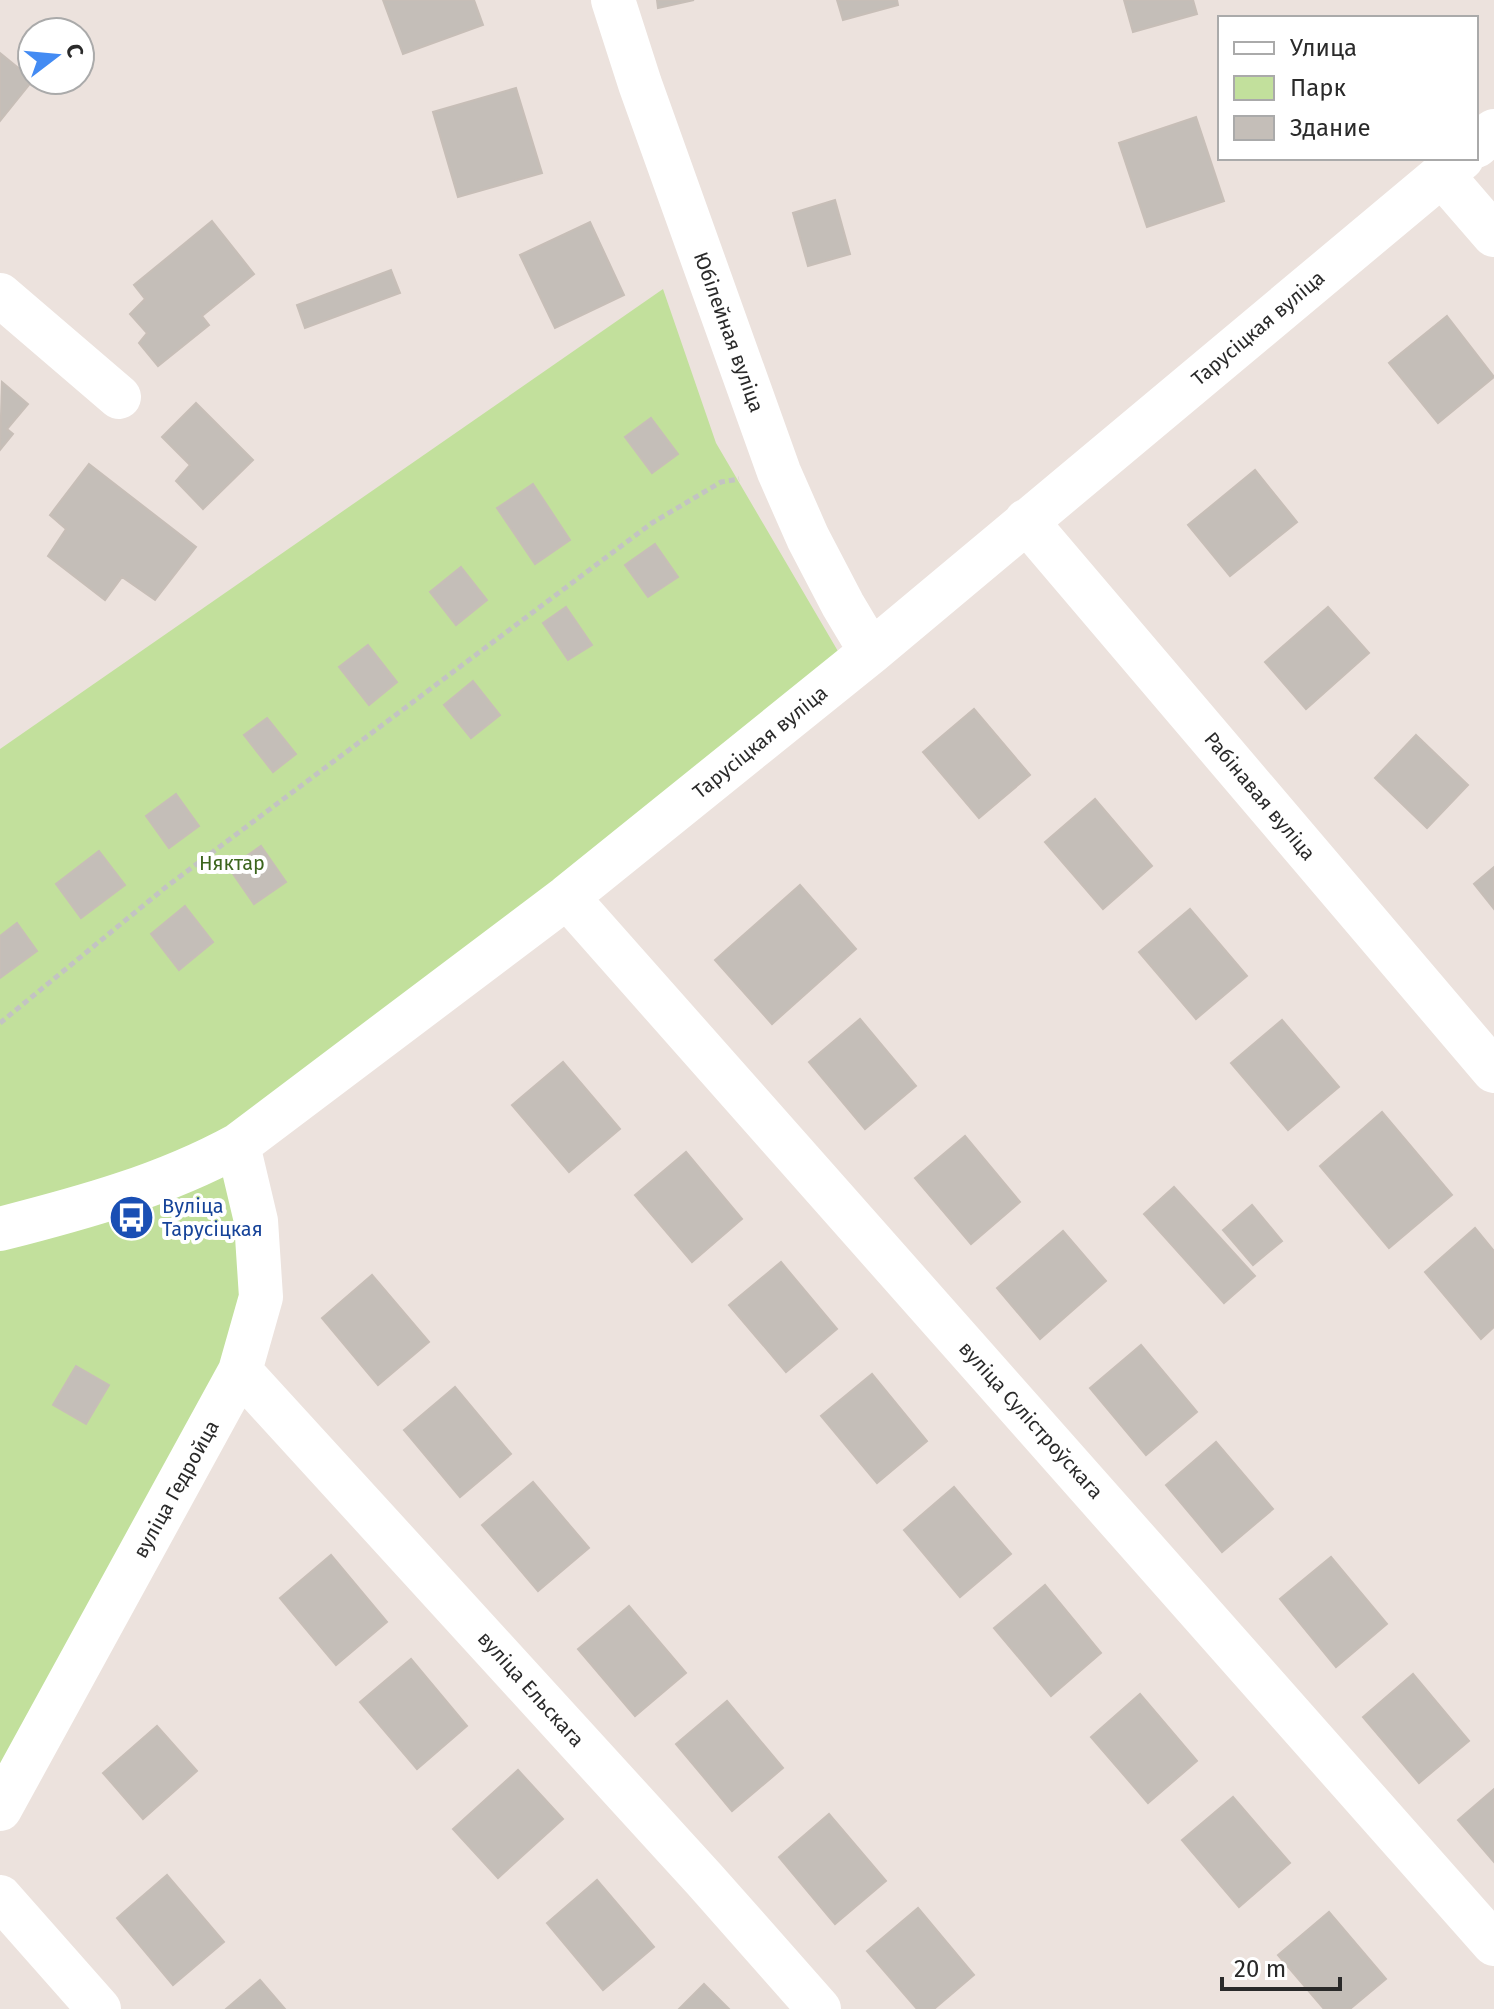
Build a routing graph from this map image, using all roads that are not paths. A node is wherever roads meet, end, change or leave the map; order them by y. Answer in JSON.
{"nodes":[{"id":1,"x":613,"y":0,"type":"edge"},
{"id":2,"x":1494,"y":131,"type":"edge"},
{"id":3,"x":1478,"y":144,"type":"edge"},
{"id":4,"x":1452,"y":167,"type":"edge"},
{"id":5,"x":1494,"y":235,"type":"edge"},
{"id":6,"x":0,"y":295,"type":"edge"},
{"id":7,"x":119,"y":397,"type":"dead end"},
{"id":8,"x":1026,"y":521,"type":"junction"},
{"id":9,"x":871,"y":652,"type":"junction"},
{"id":10,"x":567,"y":897,"type":"junction"},
{"id":11,"x":1494,"y":1071,"type":"edge"},
{"id":12,"x":238,"y":1145,"type":"junction"},
{"id":13,"x":0,"y":1229,"type":"edge"},
{"id":14,"x":240,"y":1371,"type":"junction"},
{"id":15,"x":0,"y":1809,"type":"edge"},
{"id":16,"x":0,"y":1897,"type":"edge"},
{"id":17,"x":1494,"y":1944,"type":"edge"},
{"id":18,"x":99,"y":2009,"type":"edge"},
{"id":19,"x":819,"y":2009,"type":"edge"}],
"edges":[{"from":1,"to":9,"type":"street","name":"Юбілейная вуліца"},
{"from":2,"to":3,"type":"street"},
{"from":4,"to":5,"type":"street"},
{"from":4,"to":8,"type":"street","name":"Тарусіцкая вуліца"},
{"from":6,"to":7,"type":"street"},
{"from":8,"to":9,"type":"street","name":"Тарусіцкая вуліца"},
{"from":8,"to":11,"type":"street","name":"Рабінавая вуліца"},
{"from":9,"to":10,"type":"street","name":"Тарусіцкая вуліца"},
{"from":10,"to":12,"type":"street","name":"Тарусіцкая вуліца"},
{"from":10,"to":17,"type":"street","name":"вуліца Сулістроўскага"},
{"from":12,"to":13,"type":"street","name":"Тарусіцкая вуліца"},
{"from":12,"to":14,"type":"street","name":"вуліца Гедройца"},
{"from":14,"to":15,"type":"street","name":"вуліца Гедройца"},
{"from":14,"to":19,"type":"street","name":"вуліца Ельскага"},
{"from":16,"to":18,"type":"street"}]}
